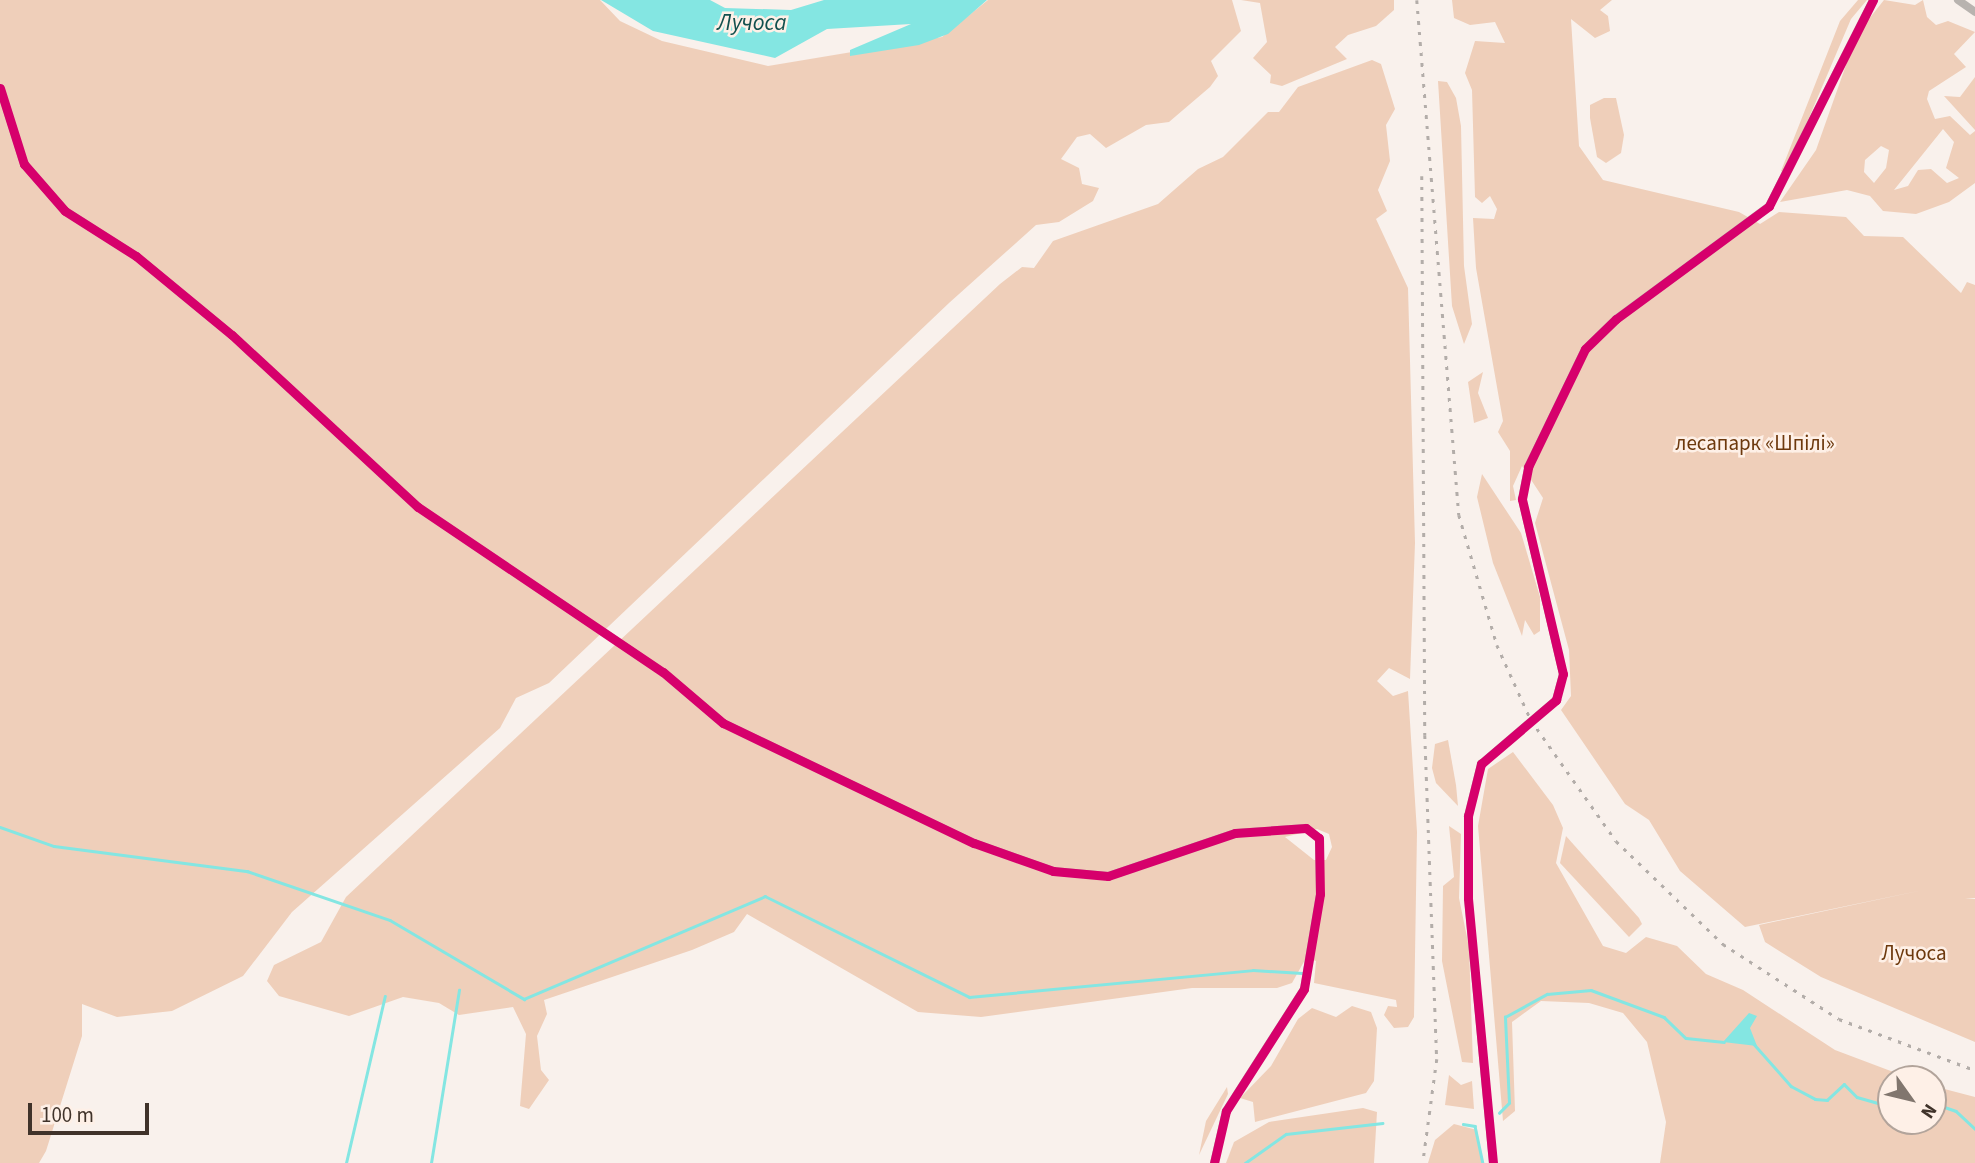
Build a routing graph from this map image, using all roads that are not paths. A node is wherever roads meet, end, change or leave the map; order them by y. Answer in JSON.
{"nodes":[{"id":1,"x":1873,"y":0,"type":"edge"},
{"id":2,"x":1958,"y":0,"type":"edge"},
{"id":3,"x":1975,"y":12,"type":"edge"},
{"id":4,"x":0,"y":88,"type":"edge"},
{"id":5,"x":1214,"y":1163,"type":"edge"},
{"id":6,"x":1493,"y":1163,"type":"edge"}],
"edges":[{"from":1,"to":6,"type":"street"},
{"from":2,"to":3,"type":"street"},
{"from":4,"to":5,"type":"street"}]}
